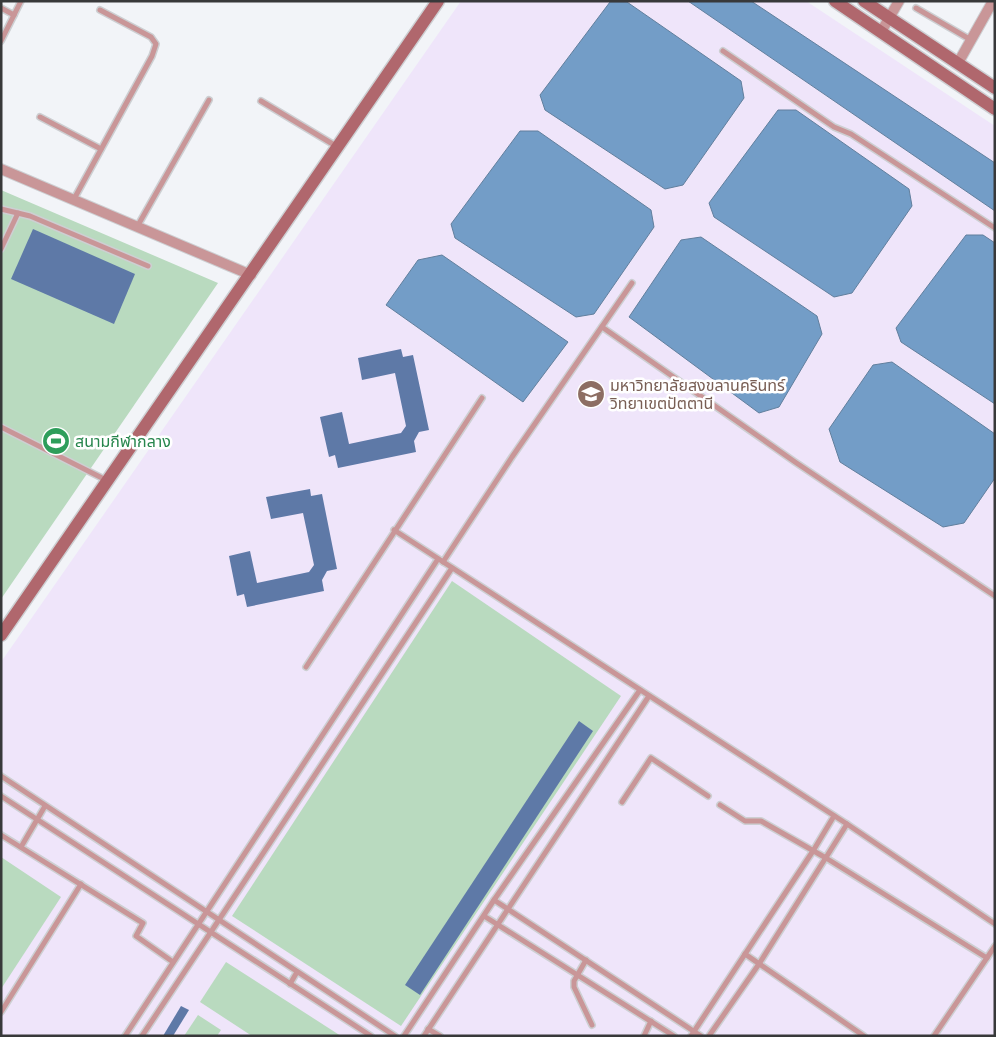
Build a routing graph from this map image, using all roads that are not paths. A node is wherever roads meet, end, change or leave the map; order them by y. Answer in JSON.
{"nodes":[{"id":1,"x":22,"y":1,"type":"edge"},
{"id":2,"x":438,"y":1,"type":"edge"},
{"id":3,"x":835,"y":1,"type":"edge"},
{"id":4,"x":864,"y":1,"type":"edge"},
{"id":5,"x":898,"y":1,"type":"edge"},
{"id":6,"x":993,"y":1,"type":"edge"},
{"id":7,"x":1,"y":8,"type":"edge"},
{"id":8,"x":916,"y":8,"type":"dead end"},
{"id":9,"x":100,"y":10,"type":"dead end"},
{"id":10,"x":14,"y":15,"type":"junction"},
{"id":11,"x":889,"y":18,"type":"junction"},
{"id":12,"x":881,"y":32,"type":"junction"},
{"id":13,"x":971,"y":40,"type":"junction"},
{"id":14,"x":1,"y":41,"type":"edge"},
{"id":15,"x":723,"y":51,"type":"dead end"},
{"id":16,"x":958,"y":63,"type":"junction"},
{"id":17,"x":995,"y":88,"type":"edge"},
{"id":18,"x":209,"y":100,"type":"dead end"},
{"id":19,"x":261,"y":101,"type":"dead end"},
{"id":20,"x":995,"y":109,"type":"edge"},
{"id":21,"x":40,"y":116,"type":"dead end"},
{"id":22,"x":336,"y":147,"type":"junction"},
{"id":23,"x":101,"y":149,"type":"junction"},
{"id":24,"x":1,"y":168,"type":"edge"},
{"id":25,"x":74,"y":199,"type":"junction"},
{"id":26,"x":1,"y":209,"type":"edge"},
{"id":27,"x":18,"y":213,"type":"junction"},
{"id":28,"x":137,"y":227,"type":"junction"},
{"id":29,"x":995,"y":228,"type":"edge"},
{"id":30,"x":1,"y":249,"type":"edge"},
{"id":31,"x":148,"y":266,"type":"dead end"},
{"id":32,"x":250,"y":275,"type":"junction"},
{"id":33,"x":632,"y":283,"type":"dead end"},
{"id":34,"x":602,"y":327,"type":"junction"},
{"id":35,"x":482,"y":398,"type":"dead end"},
{"id":36,"x":1,"y":427,"type":"edge"},
{"id":37,"x":106,"y":480,"type":"junction"},
{"id":38,"x":394,"y":530,"type":"junction"},
{"id":39,"x":438,"y":559,"type":"junction"},
{"id":40,"x":444,"y":562,"type":"junction"},
{"id":41,"x":452,"y":568,"type":"junction"},
{"id":42,"x":995,"y":596,"type":"edge"},
{"id":43,"x":3,"y":627,"type":"edge"},
{"id":44,"x":306,"y":667,"type":"dead end"},
{"id":45,"x":640,"y":690,"type":"junction"},
{"id":46,"x":649,"y":696,"type":"junction"},
{"id":47,"x":1,"y":776,"type":"edge"},
{"id":48,"x":1,"y":796,"type":"edge"},
{"id":49,"x":708,"y":796,"type":"dead end"},
{"id":50,"x":622,"y":802,"type":"dead end"},
{"id":51,"x":720,"y":804,"type":"dead end"},
{"id":52,"x":45,"y":806,"type":"junction"},
{"id":53,"x":834,"y":816,"type":"junction"},
{"id":54,"x":36,"y":819,"type":"junction"},
{"id":55,"x":847,"y":824,"type":"junction"},
{"id":56,"x":1,"y":835,"type":"edge"},
{"id":57,"x":21,"y":847,"type":"junction"},
{"id":58,"x":813,"y":851,"type":"junction"},
{"id":59,"x":826,"y":858,"type":"junction"},
{"id":60,"x":80,"y":884,"type":"junction"},
{"id":61,"x":494,"y":900,"type":"junction"},
{"id":62,"x":507,"y":908,"type":"junction"},
{"id":63,"x":206,"y":912,"type":"junction"},
{"id":64,"x":484,"y":916,"type":"junction"},
{"id":65,"x":218,"y":920,"type":"junction"},
{"id":66,"x":198,"y":924,"type":"junction"},
{"id":67,"x":497,"y":924,"type":"junction"},
{"id":68,"x":995,"y":924,"type":"edge"},
{"id":69,"x":210,"y":932,"type":"junction"},
{"id":70,"x":995,"y":946,"type":"edge"},
{"id":71,"x":745,"y":954,"type":"junction"},
{"id":72,"x":986,"y":958,"type":"junction"},
{"id":73,"x":586,"y":960,"type":"junction"},
{"id":74,"x":173,"y":962,"type":"junction"},
{"id":75,"x":759,"y":964,"type":"junction"},
{"id":76,"x":297,"y":972,"type":"junction"},
{"id":77,"x":577,"y":975,"type":"junction"},
{"id":78,"x":290,"y":984,"type":"junction"},
{"id":79,"x":1,"y":1012,"type":"edge"},
{"id":80,"x":651,"y":1021,"type":"junction"},
{"id":81,"x":592,"y":1026,"type":"dead end"},
{"id":82,"x":428,"y":1028,"type":"junction"},
{"id":83,"x":692,"y":1033,"type":"edge"},
{"id":84,"x":125,"y":1036,"type":"edge"},
{"id":85,"x":142,"y":1036,"type":"edge"},
{"id":86,"x":371,"y":1036,"type":"edge"},
{"id":87,"x":395,"y":1036,"type":"edge"},
{"id":88,"x":404,"y":1036,"type":"edge"},
{"id":89,"x":424,"y":1036,"type":"edge"},
{"id":90,"x":440,"y":1036,"type":"edge"},
{"id":91,"x":644,"y":1036,"type":"edge"},
{"id":92,"x":674,"y":1036,"type":"edge"},
{"id":93,"x":701,"y":1036,"type":"edge"},
{"id":94,"x":710,"y":1036,"type":"edge"},
{"id":95,"x":864,"y":1036,"type":"edge"},
{"id":96,"x":934,"y":1036,"type":"edge"}],
"edges":[{"from":1,"to":10,"type":"lane"},
{"from":2,"to":22,"type":"street"},
{"from":3,"to":12,"type":"street"},
{"from":4,"to":11,"type":"street"},
{"from":5,"to":11,"type":"street"},
{"from":6,"to":13,"type":"street"},
{"from":7,"to":10,"type":"lane"},
{"from":8,"to":13,"type":"lane"},
{"from":9,"to":23,"type":"lane"},
{"from":10,"to":14,"type":"lane"},
{"from":11,"to":12,"type":"street"},
{"from":11,"to":16,"type":"street"},
{"from":12,"to":20,"type":"street"},
{"from":13,"to":16,"type":"street"},
{"from":15,"to":29,"type":"lane"},
{"from":16,"to":17,"type":"street"},
{"from":18,"to":28,"type":"lane"},
{"from":19,"to":22,"type":"lane"},
{"from":21,"to":23,"type":"lane"},
{"from":22,"to":32,"type":"street"},
{"from":23,"to":25,"type":"lane"},
{"from":24,"to":25,"type":"street"},
{"from":25,"to":28,"type":"street"},
{"from":26,"to":27,"type":"lane"},
{"from":27,"to":30,"type":"lane"},
{"from":27,"to":31,"type":"lane"},
{"from":28,"to":32,"type":"street"},
{"from":32,"to":37,"type":"street"},
{"from":33,"to":34,"type":"lane"},
{"from":34,"to":40,"type":"lane"},
{"from":34,"to":42,"type":"lane"},
{"from":35,"to":38,"type":"lane"},
{"from":36,"to":37,"type":"lane"},
{"from":37,"to":43,"type":"street"},
{"from":38,"to":39,"type":"lane"},
{"from":38,"to":44,"type":"lane"},
{"from":39,"to":40,"type":"lane"},
{"from":39,"to":63,"type":"lane"},
{"from":40,"to":41,"type":"lane"},
{"from":41,"to":45,"type":"lane"},
{"from":41,"to":65,"type":"lane"},
{"from":45,"to":46,"type":"lane"},
{"from":45,"to":61,"type":"lane"},
{"from":46,"to":53,"type":"lane"},
{"from":46,"to":62,"type":"lane"},
{"from":47,"to":52,"type":"lane"},
{"from":48,"to":54,"type":"lane"},
{"from":49,"to":50,"type":"lane"},
{"from":51,"to":58,"type":"lane"},
{"from":52,"to":54,"type":"lane"},
{"from":52,"to":63,"type":"lane"},
{"from":53,"to":55,"type":"lane"},
{"from":53,"to":58,"type":"lane"},
{"from":54,"to":57,"type":"lane"},
{"from":54,"to":66,"type":"lane"},
{"from":55,"to":59,"type":"lane"},
{"from":55,"to":68,"type":"lane"},
{"from":56,"to":57,"type":"lane"},
{"from":57,"to":60,"type":"lane"},
{"from":58,"to":59,"type":"lane"},
{"from":58,"to":71,"type":"lane"},
{"from":59,"to":72,"type":"lane"},
{"from":59,"to":75,"type":"lane"},
{"from":60,"to":74,"type":"lane"},
{"from":60,"to":79,"type":"lane"},
{"from":61,"to":62,"type":"lane"},
{"from":61,"to":64,"type":"lane"},
{"from":62,"to":67,"type":"lane"},
{"from":62,"to":73,"type":"lane"},
{"from":63,"to":65,"type":"lane"},
{"from":63,"to":66,"type":"lane"},
{"from":64,"to":67,"type":"lane"},
{"from":64,"to":88,"type":"lane"},
{"from":65,"to":69,"type":"lane"},
{"from":65,"to":76,"type":"lane"},
{"from":66,"to":69,"type":"lane"},
{"from":66,"to":74,"type":"lane"},
{"from":67,"to":77,"type":"lane"},
{"from":67,"to":82,"type":"lane"},
{"from":69,"to":78,"type":"lane"},
{"from":69,"to":85,"type":"lane"},
{"from":70,"to":72,"type":"lane"},
{"from":71,"to":75,"type":"lane"},
{"from":71,"to":83,"type":"lane"},
{"from":72,"to":96,"type":"lane"},
{"from":73,"to":77,"type":"lane"},
{"from":73,"to":83,"type":"lane"},
{"from":74,"to":84,"type":"lane"},
{"from":75,"to":94,"type":"lane"},
{"from":75,"to":95,"type":"lane"},
{"from":76,"to":78,"type":"lane"},
{"from":76,"to":87,"type":"lane"},
{"from":77,"to":80,"type":"lane"},
{"from":77,"to":81,"type":"lane"},
{"from":78,"to":86,"type":"lane"},
{"from":80,"to":91,"type":"lane"},
{"from":80,"to":92,"type":"lane"},
{"from":82,"to":89,"type":"lane"},
{"from":82,"to":90,"type":"lane"},
{"from":83,"to":93,"type":"lane"}]}
